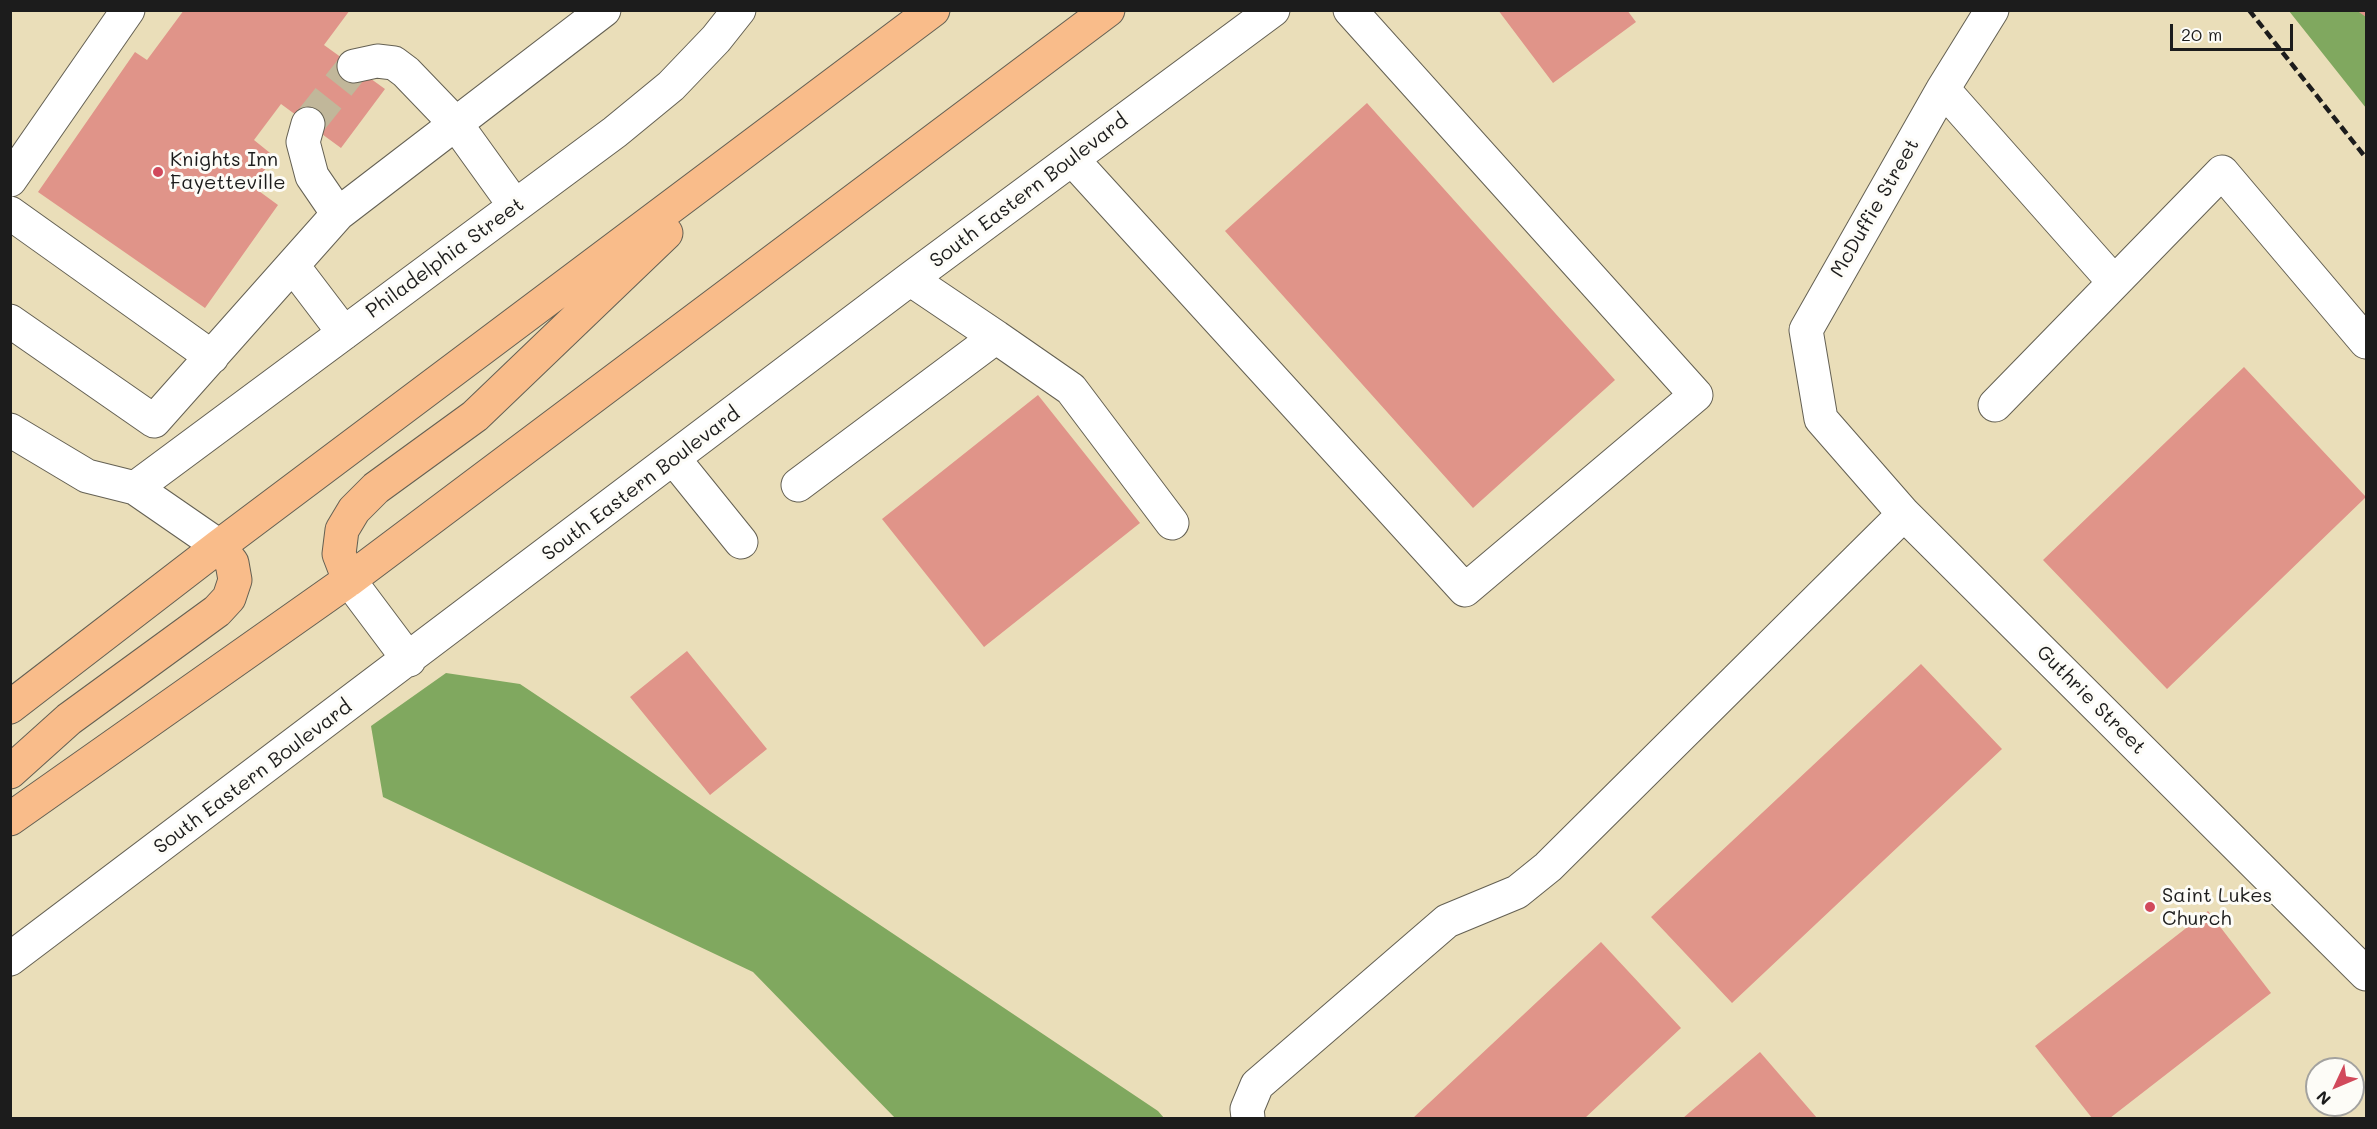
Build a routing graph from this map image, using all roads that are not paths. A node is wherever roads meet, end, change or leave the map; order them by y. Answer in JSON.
{"nodes":[{"id":1,"x":128,"y":10,"type":"edge"},
{"id":2,"x":604,"y":10,"type":"edge"},
{"id":3,"x":739,"y":10,"type":"edge"},
{"id":4,"x":933,"y":10,"type":"edge"},
{"id":5,"x":1108,"y":10,"type":"edge"},
{"id":6,"x":1273,"y":10,"type":"edge"},
{"id":7,"x":1350,"y":10,"type":"edge"},
{"id":8,"x":1992,"y":10,"type":"edge"},
{"id":9,"x":354,"y":66,"type":"tunnel mouth"},
{"id":10,"x":1943,"y":89,"type":"junction"},
{"id":11,"x":308,"y":124,"type":"tunnel mouth"},
{"id":12,"x":456,"y":124,"type":"junction"},
{"id":13,"x":771,"y":132,"type":"junction"},
{"id":14,"x":1072,"y":159,"type":"junction"},
{"id":15,"x":10,"y":180,"type":"edge"},
{"id":16,"x":515,"y":206,"type":"junction"},
{"id":17,"x":10,"y":213,"type":"edge"},
{"id":18,"x":338,"y":214,"type":"junction"},
{"id":19,"x":292,"y":266,"type":"junction"},
{"id":20,"x":910,"y":279,"type":"junction"},
{"id":21,"x":2114,"y":282,"type":"junction"},
{"id":22,"x":10,"y":321,"type":"edge"},
{"id":23,"x":344,"y":333,"type":"junction"},
{"id":24,"x":996,"y":337,"type":"junction"},
{"id":25,"x":2367,"y":342,"type":"edge"},
{"id":26,"x":212,"y":357,"type":"junction"},
{"id":27,"x":1995,"y":405,"type":"dead end"},
{"id":28,"x":1821,"y":419,"type":"joint"},
{"id":29,"x":154,"y":422,"type":"junction"},
{"id":30,"x":10,"y":430,"type":"edge"},
{"id":31,"x":183,"y":453,"type":"junction"},
{"id":32,"x":674,"y":459,"type":"junction"},
{"id":33,"x":798,"y":485,"type":"dead end"},
{"id":34,"x":135,"y":488,"type":"junction"},
{"id":35,"x":1904,"y":514,"type":"junction"},
{"id":36,"x":1172,"y":523,"type":"dead end"},
{"id":37,"x":741,"y":542,"type":"dead end"},
{"id":38,"x":219,"y":546,"type":"junction"},
{"id":39,"x":349,"y":580,"type":"junction"},
{"id":40,"x":409,"y":660,"type":"junction"},
{"id":41,"x":10,"y":707,"type":"edge"},
{"id":42,"x":10,"y":772,"type":"edge"},
{"id":43,"x":10,"y":819,"type":"edge"},
{"id":44,"x":10,"y":960,"type":"edge"},
{"id":45,"x":2367,"y":974,"type":"edge"},
{"id":46,"x":1248,"y":1119,"type":"edge"}],
"edges":[{"from":1,"to":15,"type":"street"},
{"from":2,"to":12,"type":"street"},
{"from":3,"to":16,"type":"street","name":"Philadelphia Street"},
{"from":4,"to":13,"type":"highway"},
{"from":5,"to":39,"type":"highway"},
{"from":6,"to":14,"type":"street","name":"South Eastern Boulevard"},
{"from":7,"to":14,"type":"street"},
{"from":8,"to":10,"type":"street","name":"McDuffie Street"},
{"from":9,"to":12,"type":"street"},
{"from":10,"to":21,"type":"street"},
{"from":10,"to":28,"type":"street","name":"McDuffie Street"},
{"from":11,"to":18,"type":"street"},
{"from":12,"to":16,"type":"street"},
{"from":12,"to":18,"type":"street"},
{"from":13,"to":38,"type":"highway"},
{"from":13,"to":39,"type":"highway"},
{"from":14,"to":20,"type":"street","name":"South Eastern Boulevard"},
{"from":16,"to":23,"type":"street","name":"Philadelphia Street"},
{"from":17,"to":26,"type":"street"},
{"from":18,"to":19,"type":"street"},
{"from":19,"to":23,"type":"street"},
{"from":19,"to":26,"type":"street"},
{"from":20,"to":24,"type":"street"},
{"from":20,"to":32,"type":"street","name":"South Eastern Boulevard"},
{"from":21,"to":25,"type":"street"},
{"from":21,"to":27,"type":"street"},
{"from":22,"to":29,"type":"street"},
{"from":23,"to":31,"type":"street","name":"Philadelphia Street"},
{"from":24,"to":33,"type":"street"},
{"from":24,"to":36,"type":"street"},
{"from":26,"to":29,"type":"street"},
{"from":28,"to":35,"type":"street","name":"Guthrie Street"},
{"from":29,"to":31,"type":"street"},
{"from":30,"to":34,"type":"street"},
{"from":31,"to":34,"type":"street","name":"Philadelphia Street"},
{"from":32,"to":37,"type":"street"},
{"from":32,"to":40,"type":"street","name":"South Eastern Boulevard"},
{"from":34,"to":38,"type":"street"},
{"from":35,"to":45,"type":"street","name":"Guthrie Street"},
{"from":35,"to":46,"type":"street"},
{"from":38,"to":41,"type":"highway"},
{"from":38,"to":42,"type":"highway"},
{"from":39,"to":40,"type":"street"},
{"from":39,"to":43,"type":"highway"},
{"from":40,"to":44,"type":"street","name":"South Eastern Boulevard"}]}
